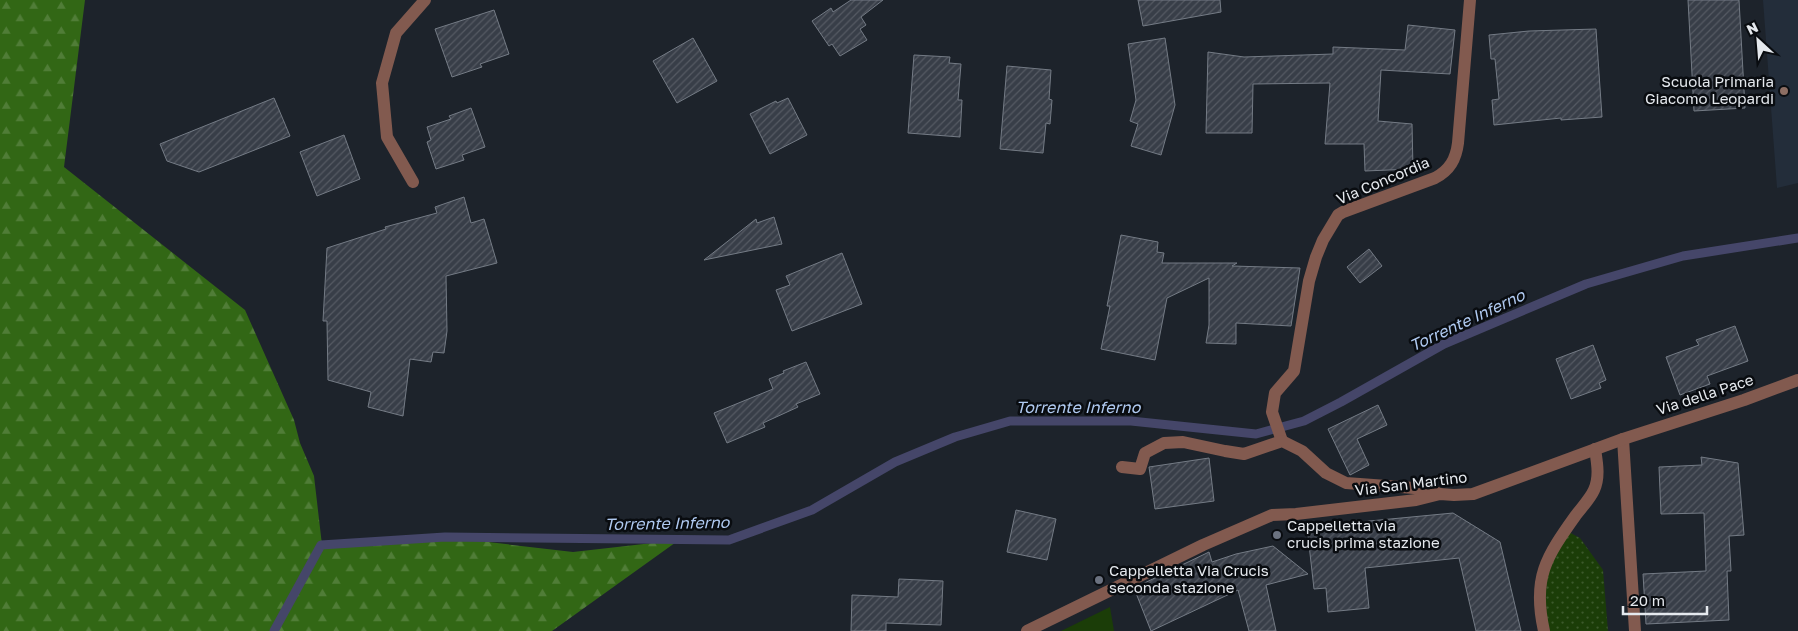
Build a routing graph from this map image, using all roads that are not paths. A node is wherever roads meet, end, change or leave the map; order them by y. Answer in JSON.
{"nodes":[{"id":1,"x":425,"y":0,"type":"edge"},
{"id":2,"x":1470,"y":0,"type":"edge"},
{"id":3,"x":413,"y":182,"type":"dead end"},
{"id":4,"x":1798,"y":380,"type":"edge"},
{"id":5,"x":1281,"y":437,"type":"junction"},
{"id":6,"x":1623,"y":439,"type":"junction"},
{"id":7,"x":1595,"y":449,"type":"junction"},
{"id":8,"x":1122,"y":467,"type":"dead end"},
{"id":9,"x":1440,"y":494,"type":"junction"},
{"id":10,"x":1027,"y":631,"type":"edge"},
{"id":11,"x":1544,"y":631,"type":"edge"},
{"id":12,"x":1635,"y":631,"type":"edge"}],
"edges":[{"from":1,"to":3,"type":"street"},
{"from":2,"to":5,"type":"street","name":"Via Concordia"},
{"from":4,"to":6,"type":"street","name":"Via della Pace"},
{"from":5,"to":8,"type":"street"},
{"from":5,"to":9,"type":"street"},
{"from":6,"to":7,"type":"street","name":"Via San Martino"},
{"from":6,"to":12,"type":"street"},
{"from":7,"to":9,"type":"street","name":"Via San Martino"},
{"from":7,"to":11,"type":"street"},
{"from":9,"to":10,"type":"street","name":"Via San Martino"}]}
